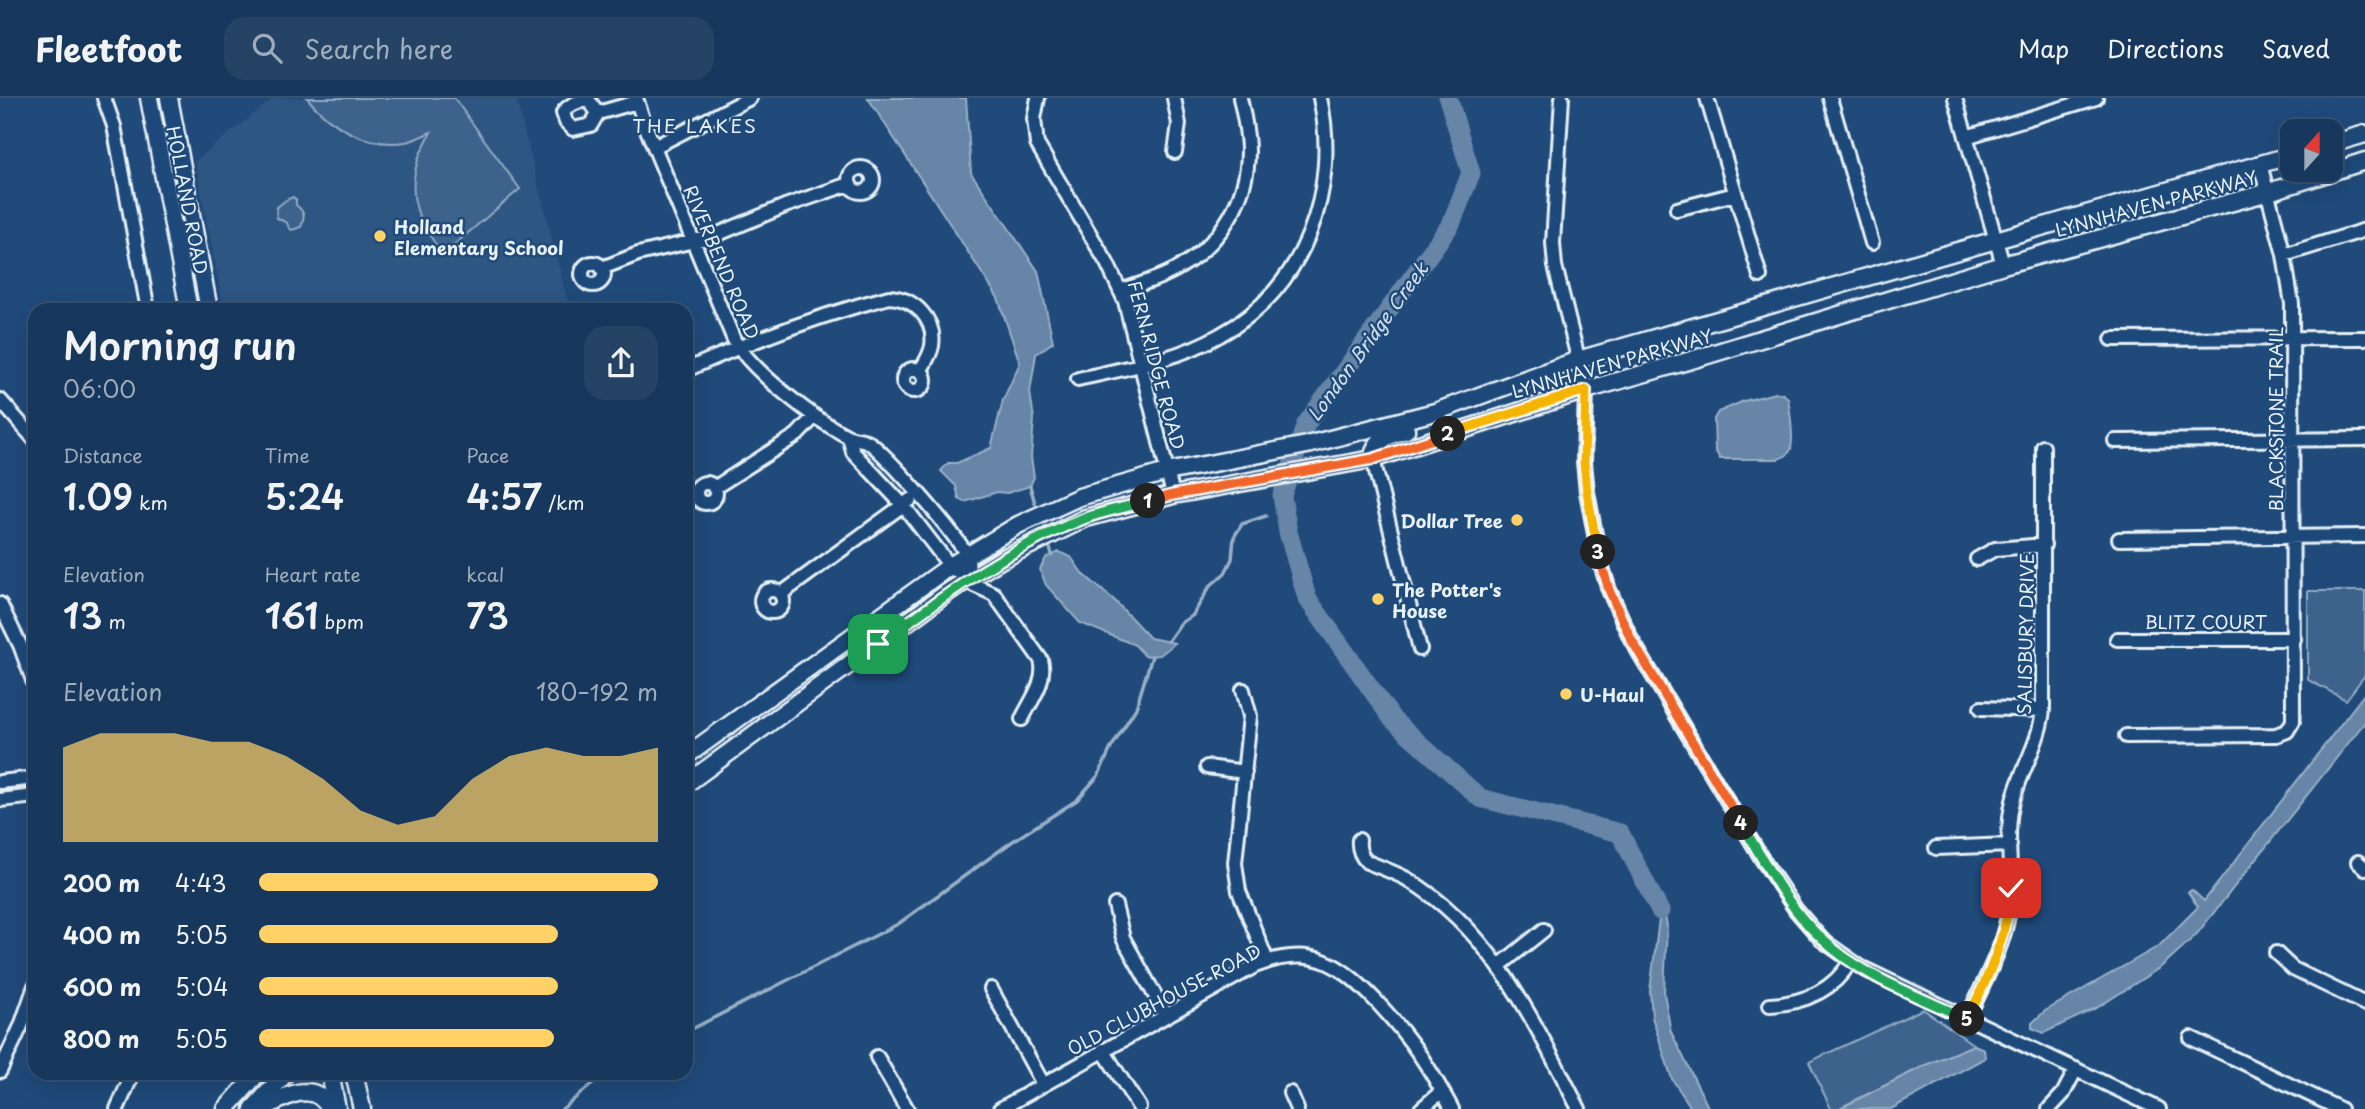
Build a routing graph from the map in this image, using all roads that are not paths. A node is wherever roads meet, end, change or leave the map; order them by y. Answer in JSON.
{"nodes":[{"id":1,"x":104,"y":98,"type":"edge"},
{"id":2,"x":149,"y":98,"type":"edge"},
{"id":3,"x":169,"y":98,"type":"edge"},
{"id":4,"x":750,"y":98,"type":"edge"},
{"id":5,"x":1038,"y":98,"type":"edge"},
{"id":6,"x":1174,"y":98,"type":"edge"},
{"id":7,"x":1240,"y":98,"type":"edge"},
{"id":8,"x":1320,"y":98,"type":"edge"},
{"id":9,"x":1562,"y":98,"type":"edge"},
{"id":10,"x":1707,"y":98,"type":"edge"},
{"id":11,"x":1830,"y":98,"type":"edge"},
{"id":12,"x":1955,"y":98,"type":"edge"},
{"id":13,"x":2096,"y":98,"type":"edge"},
{"id":14,"x":636,"y":100,"type":"edge"},
{"id":15,"x":598,"y":113,"type":"dead end"},
{"id":16,"x":2365,"y":134,"type":"edge"},
{"id":17,"x":1966,"y":136,"type":"junction"},
{"id":18,"x":2343,"y":140,"type":"edge"},
{"id":19,"x":654,"y":147,"type":"junction"},
{"id":20,"x":1175,"y":152,"type":"dead end"},
{"id":21,"x":2280,"y":158,"type":"edge"},
{"id":22,"x":2365,"y":162,"type":"edge"},
{"id":23,"x":2260,"y":164,"type":"junction"},
{"id":24,"x":849,"y":184,"type":"dead end"},
{"id":25,"x":2269,"y":192,"type":"junction"},
{"id":26,"x":1735,"y":194,"type":"junction"},
{"id":27,"x":1678,"y":209,"type":"dead end"},
{"id":28,"x":2365,"y":230,"type":"edge"},
{"id":29,"x":1997,"y":240,"type":"junction"},
{"id":30,"x":694,"y":241,"type":"junction"},
{"id":31,"x":1872,"y":243,"type":"dead end"},
{"id":32,"x":2284,"y":255,"type":"junction"},
{"id":33,"x":2003,"y":265,"type":"junction"},
{"id":34,"x":602,"y":268,"type":"dead end"},
{"id":35,"x":1760,"y":276,"type":"dead end"},
{"id":36,"x":1121,"y":290,"type":"junction"},
{"id":37,"x":147,"y":303,"type":"edge"},
{"id":38,"x":188,"y":303,"type":"edge"},
{"id":39,"x":208,"y":303,"type":"edge"},
{"id":40,"x":2112,"y":338,"type":"dead end"},
{"id":41,"x":2365,"y":338,"type":"edge"},
{"id":42,"x":2292,"y":340,"type":"junction"},
{"id":43,"x":739,"y":348,"type":"junction"},
{"id":44,"x":1578,"y":360,"type":"junction"},
{"id":45,"x":1141,"y":365,"type":"junction"},
{"id":46,"x":693,"y":367,"type":"edge"},
{"id":47,"x":920,"y":371,"type":"dead end"},
{"id":48,"x":1078,"y":379,"type":"dead end"},
{"id":49,"x":1586,"y":390,"type":"junction"},
{"id":50,"x":0,"y":400,"type":"edge"},
{"id":51,"x":1458,"y":404,"type":"junction"},
{"id":52,"x":816,"y":415,"type":"junction"},
{"id":53,"x":28,"y":432,"type":"edge"},
{"id":54,"x":849,"y":437,"type":"junction"},
{"id":55,"x":2365,"y":439,"type":"edge"},
{"id":56,"x":2293,"y":440,"type":"junction"},
{"id":57,"x":2115,"y":441,"type":"dead end"},
{"id":58,"x":2043,"y":447,"type":"dead end"},
{"id":59,"x":1373,"y":459,"type":"junction"},
{"id":60,"x":1167,"y":472,"type":"junction"},
{"id":61,"x":714,"y":488,"type":"dead end"},
{"id":62,"x":918,"y":494,"type":"junction"},
{"id":63,"x":1173,"y":495,"type":"junction"},
{"id":64,"x":903,"y":505,"type":"junction"},
{"id":65,"x":2365,"y":536,"type":"edge"},
{"id":66,"x":2293,"y":538,"type":"junction"},
{"id":67,"x":2119,"y":539,"type":"dead end"},
{"id":68,"x":2044,"y":545,"type":"junction"},
{"id":69,"x":968,"y":555,"type":"junction"},
{"id":70,"x":1977,"y":559,"type":"dead end"},
{"id":71,"x":950,"y":566,"type":"junction"},
{"id":72,"x":968,"y":580,"type":"junction"},
{"id":73,"x":781,"y":594,"type":"dead end"},
{"id":74,"x":0,"y":604,"type":"edge"},
{"id":75,"x":2117,"y":639,"type":"dead end"},
{"id":76,"x":2294,"y":639,"type":"junction"},
{"id":77,"x":1420,"y":649,"type":"dead end"},
{"id":78,"x":28,"y":667,"type":"edge"},
{"id":79,"x":1243,"y":690,"type":"dead end"},
{"id":80,"x":1980,"y":708,"type":"dead end"},
{"id":81,"x":2043,"y":710,"type":"junction"},
{"id":82,"x":1022,"y":719,"type":"dead end"},
{"id":83,"x":2126,"y":736,"type":"dead end"},
{"id":84,"x":693,"y":751,"type":"edge"},
{"id":85,"x":1207,"y":767,"type":"dead end"},
{"id":86,"x":1245,"y":772,"type":"junction"},
{"id":87,"x":28,"y":779,"type":"edge"},
{"id":88,"x":693,"y":779,"type":"edge"},
{"id":89,"x":0,"y":782,"type":"edge"},
{"id":90,"x":28,"y":797,"type":"edge"},
{"id":91,"x":0,"y":800,"type":"edge"},
{"id":92,"x":1359,"y":841,"type":"dead end"},
{"id":93,"x":2010,"y":845,"type":"junction"},
{"id":94,"x":1936,"y":848,"type":"dead end"},
{"id":95,"x":1115,"y":905,"type":"dead end"},
{"id":96,"x":1544,"y":930,"type":"dead end"},
{"id":97,"x":2276,"y":953,"type":"dead end"},
{"id":98,"x":1267,"y":961,"type":"junction"},
{"id":99,"x":1850,"y":962,"type":"junction"},
{"id":100,"x":1499,"y":966,"type":"junction"},
{"id":101,"x":991,"y":989,"type":"dead end"},
{"id":102,"x":2365,"y":1004,"type":"edge"},
{"id":103,"x":1770,"y":1005,"type":"dead end"},
{"id":104,"x":28,"y":1006,"type":"edge"},
{"id":105,"x":1166,"y":1015,"type":"junction"},
{"id":106,"x":1967,"y":1019,"type":"junction"},
{"id":107,"x":2191,"y":1038,"type":"dead end"},
{"id":108,"x":1103,"y":1050,"type":"junction"},
{"id":109,"x":877,"y":1057,"type":"dead end"},
{"id":110,"x":2076,"y":1069,"type":"junction"},
{"id":111,"x":0,"y":1071,"type":"edge"},
{"id":112,"x":130,"y":1080,"type":"edge"},
{"id":113,"x":252,"y":1080,"type":"edge"},
{"id":114,"x":280,"y":1080,"type":"edge"},
{"id":115,"x":331,"y":1080,"type":"edge"},
{"id":116,"x":356,"y":1080,"type":"edge"},
{"id":117,"x":1043,"y":1084,"type":"junction"},
{"id":118,"x":1442,"y":1091,"type":"junction"},
{"id":119,"x":1290,"y":1093,"type":"dead end"},
{"id":120,"x":1139,"y":1107,"type":"dead end"},
{"id":121,"x":117,"y":1109,"type":"edge"},
{"id":122,"x":226,"y":1109,"type":"edge"},
{"id":123,"x":253,"y":1109,"type":"edge"},
{"id":124,"x":262,"y":1109,"type":"edge"},
{"id":125,"x":330,"y":1109,"type":"edge"},
{"id":126,"x":337,"y":1109,"type":"edge"},
{"id":127,"x":362,"y":1109,"type":"edge"},
{"id":128,"x":907,"y":1109,"type":"edge"},
{"id":129,"x":1000,"y":1109,"type":"edge"},
{"id":130,"x":1297,"y":1109,"type":"edge"},
{"id":131,"x":1421,"y":1109,"type":"edge"},
{"id":132,"x":1452,"y":1109,"type":"edge"},
{"id":133,"x":1579,"y":1109,"type":"edge"},
{"id":134,"x":2049,"y":1109,"type":"edge"},
{"id":135,"x":2159,"y":1109,"type":"edge"},
{"id":136,"x":2340,"y":1109,"type":"edge"}],
"edges":[{"from":1,"to":37,"type":"street"},
{"from":2,"to":38,"type":"main road","name":"HOLLAND ROAD"},
{"from":3,"to":39,"type":"main road","name":"HOLLAND ROAD"},
{"from":4,"to":19,"type":"street"},
{"from":5,"to":36,"type":"street","name":"FERN RIDGE ROAD"},
{"from":6,"to":20,"type":"street"},
{"from":7,"to":36,"type":"street"},
{"from":8,"to":45,"type":"street"},
{"from":9,"to":44,"type":"street"},
{"from":10,"to":26,"type":"street"},
{"from":11,"to":31,"type":"street"},
{"from":12,"to":17,"type":"street"},
{"from":13,"to":17,"type":"street"},
{"from":14,"to":15,"type":"street"},
{"from":14,"to":19,"type":"street","name":"RIVERBEND ROAD"},
{"from":16,"to":18,"type":"main road"},
{"from":17,"to":29,"type":"street"},
{"from":19,"to":30,"type":"street","name":"RIVERBEND ROAD"},
{"from":21,"to":23,"type":"main road","name":"LYNNHAVEN PARKWAY"},
{"from":22,"to":25,"type":"main road","name":"LYNNHAVEN PARKWAY"},
{"from":23,"to":25,"type":"street","name":"BLACKSTONE TRAIL"},
{"from":23,"to":29,"type":"main road","name":"LYNNHAVEN PARKWAY"},
{"from":24,"to":30,"type":"street"},
{"from":25,"to":32,"type":"street","name":"BLACKSTONE TRAIL"},
{"from":25,"to":33,"type":"main road","name":"LYNNHAVEN PARKWAY"},
{"from":26,"to":27,"type":"street"},
{"from":26,"to":35,"type":"street"},
{"from":28,"to":32,"type":"street"},
{"from":29,"to":33,"type":"street"},
{"from":29,"to":44,"type":"main road","name":"LYNNHAVEN PARKWAY"},
{"from":30,"to":34,"type":"street"},
{"from":30,"to":43,"type":"street","name":"RIVERBEND ROAD"},
{"from":32,"to":42,"type":"street","name":"BLACKSTONE TRAIL"},
{"from":33,"to":49,"type":"main road","name":"LYNNHAVEN PARKWAY"},
{"from":36,"to":45,"type":"street","name":"FERN RIDGE ROAD"},
{"from":40,"to":42,"type":"street"},
{"from":41,"to":42,"type":"street"},
{"from":42,"to":56,"type":"street","name":"BLACKSTONE TRAIL"},
{"from":43,"to":46,"type":"street"},
{"from":43,"to":47,"type":"street"},
{"from":43,"to":52,"type":"street","name":"RIVERBEND ROAD"},
{"from":44,"to":49,"type":"street"},
{"from":44,"to":51,"type":"main road","name":"LYNNHAVEN PARKWAY"},
{"from":45,"to":48,"type":"street"},
{"from":45,"to":60,"type":"street","name":"FERN RIDGE ROAD"},
{"from":49,"to":59,"type":"main road","name":"LYNNHAVEN PARKWAY"},
{"from":49,"to":99,"type":"street"},
{"from":50,"to":53,"type":"street"},
{"from":51,"to":59,"type":"main road"},
{"from":51,"to":60,"type":"main road","name":"LYNNHAVEN PARKWAY"},
{"from":52,"to":54,"type":"street","name":"RIVERBEND ROAD"},
{"from":52,"to":61,"type":"street"},
{"from":54,"to":62,"type":"street","name":"RIVERBEND ROAD"},
{"from":54,"to":64,"type":"street","name":"RIVERBEND ROAD"},
{"from":55,"to":56,"type":"street"},
{"from":56,"to":57,"type":"street"},
{"from":56,"to":66,"type":"street","name":"BLACKSTONE TRAIL"},
{"from":58,"to":68,"type":"street","name":"SALISBURY DRIVE"},
{"from":59,"to":63,"type":"main road","name":"LYNNHAVEN PARKWAY"},
{"from":59,"to":77,"type":"street"},
{"from":60,"to":63,"type":"street","name":"FERN RIDGE ROAD"},
{"from":60,"to":69,"type":"main road","name":"LYNNHAVEN PARKWAY"},
{"from":62,"to":64,"type":"street"},
{"from":62,"to":69,"type":"street","name":"RIVERBEND ROAD"},
{"from":63,"to":72,"type":"main road","name":"LYNNHAVEN PARKWAY"},
{"from":64,"to":71,"type":"street","name":"RIVERBEND ROAD"},
{"from":64,"to":73,"type":"street"},
{"from":65,"to":66,"type":"street"},
{"from":66,"to":67,"type":"street"},
{"from":66,"to":76,"type":"street","name":"BLACKSTONE TRAIL"},
{"from":68,"to":70,"type":"street"},
{"from":68,"to":81,"type":"street","name":"SALISBURY DRIVE"},
{"from":69,"to":71,"type":"main road","name":"LYNNHAVEN PARKWAY"},
{"from":69,"to":72,"type":"street"},
{"from":71,"to":72,"type":"street","name":"RIVERBEND ROAD"},
{"from":71,"to":84,"type":"main road","name":"LYNNHAVEN PARKWAY"},
{"from":72,"to":82,"type":"street","name":"RIVERBEND ROAD"},
{"from":72,"to":88,"type":"main road","name":"LYNNHAVEN PARKWAY"},
{"from":74,"to":78,"type":"street"},
{"from":75,"to":76,"type":"street","name":"BLITZ COURT"},
{"from":76,"to":83,"type":"street","name":"BLACKSTONE TRAIL"},
{"from":79,"to":86,"type":"street"},
{"from":80,"to":81,"type":"street"},
{"from":81,"to":93,"type":"street","name":"SALISBURY DRIVE"},
{"from":85,"to":86,"type":"street"},
{"from":86,"to":98,"type":"street"},
{"from":87,"to":89,"type":"street"},
{"from":90,"to":91,"type":"street"},
{"from":92,"to":100,"type":"street"},
{"from":93,"to":94,"type":"street"},
{"from":93,"to":106,"type":"street","name":"SALISBURY DRIVE"},
{"from":95,"to":105,"type":"street"},
{"from":96,"to":100,"type":"street"},
{"from":97,"to":102,"type":"street"},
{"from":98,"to":105,"type":"street","name":"OLD CLUBHOUSE ROAD"},
{"from":98,"to":118,"type":"street","name":"OLD CLUBHOUSE ROAD"},
{"from":99,"to":103,"type":"street"},
{"from":99,"to":106,"type":"street"},
{"from":100,"to":133,"type":"street"},
{"from":101,"to":117,"type":"street"},
{"from":104,"to":111,"type":"street"},
{"from":105,"to":108,"type":"street","name":"OLD CLUBHOUSE ROAD"},
{"from":106,"to":110,"type":"street"},
{"from":107,"to":136,"type":"street"},
{"from":108,"to":117,"type":"street","name":"OLD CLUBHOUSE ROAD"},
{"from":108,"to":120,"type":"street"},
{"from":109,"to":128,"type":"street"},
{"from":110,"to":134,"type":"street"},
{"from":110,"to":135,"type":"street"},
{"from":112,"to":121,"type":"street"},
{"from":113,"to":122,"type":"main road"},
{"from":114,"to":123,"type":"main road"},
{"from":115,"to":126,"type":"main road"},
{"from":116,"to":127,"type":"main road"},
{"from":117,"to":129,"type":"street","name":"OLD CLUBHOUSE ROAD"},
{"from":118,"to":131,"type":"street"},
{"from":118,"to":132,"type":"street","name":"OLD CLUBHOUSE ROAD"},
{"from":119,"to":130,"type":"street"},
{"from":124,"to":125,"type":"main road"}]}
